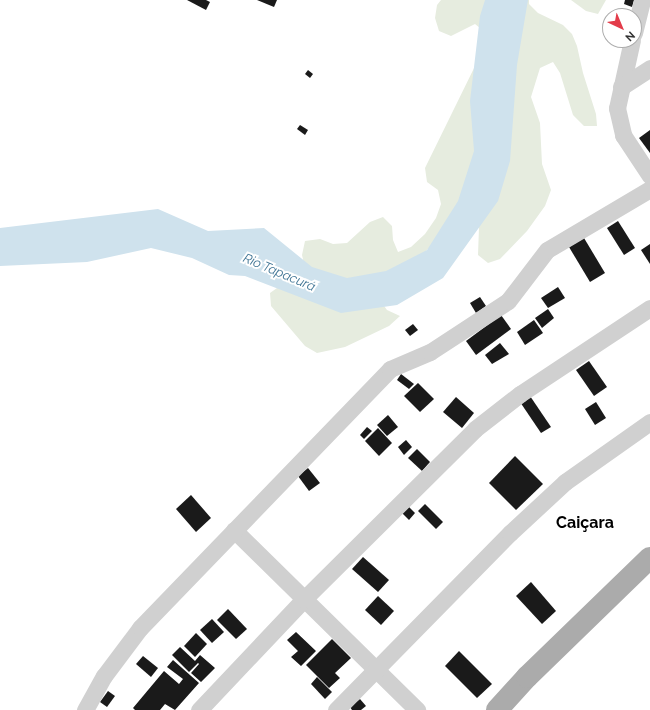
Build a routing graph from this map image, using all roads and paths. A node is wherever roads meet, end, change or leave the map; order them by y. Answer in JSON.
{"nodes":[{"id":1,"x":630,"y":48,"type":"edge"},
{"id":2,"x":650,"y":68,"type":"edge"},
{"id":3,"x":621,"y":87,"type":"junction"},
{"id":4,"x":650,"y":176,"type":"edge"},
{"id":5,"x":650,"y":189,"type":"edge"},
{"id":6,"x":650,"y":308,"type":"edge"},
{"id":7,"x":650,"y":422,"type":"edge"},
{"id":8,"x":234,"y":530,"type":"junction"},
{"id":9,"x":650,"y":558,"type":"edge"},
{"id":10,"x":304,"y":599,"type":"junction"},
{"id":11,"x":375,"y":669,"type":"junction"},
{"id":12,"x":85,"y":710,"type":"edge"},
{"id":13,"x":199,"y":710,"type":"edge"},
{"id":14,"x":336,"y":710,"type":"edge"},
{"id":15,"x":417,"y":710,"type":"edge"},
{"id":16,"x":497,"y":710,"type":"edge"}],
"edges":[{"from":1,"to":3,"type":"street"},
{"from":2,"to":3,"type":"street"},
{"from":3,"to":4,"type":"street"},
{"from":5,"to":8,"type":"street"},
{"from":6,"to":10,"type":"street"},
{"from":7,"to":11,"type":"street"},
{"from":8,"to":10,"type":"street"},
{"from":8,"to":12,"type":"street"},
{"from":9,"to":16,"type":"main road"},
{"from":10,"to":11,"type":"street"},
{"from":10,"to":13,"type":"street"},
{"from":11,"to":14,"type":"street"},
{"from":11,"to":15,"type":"street"}]}
